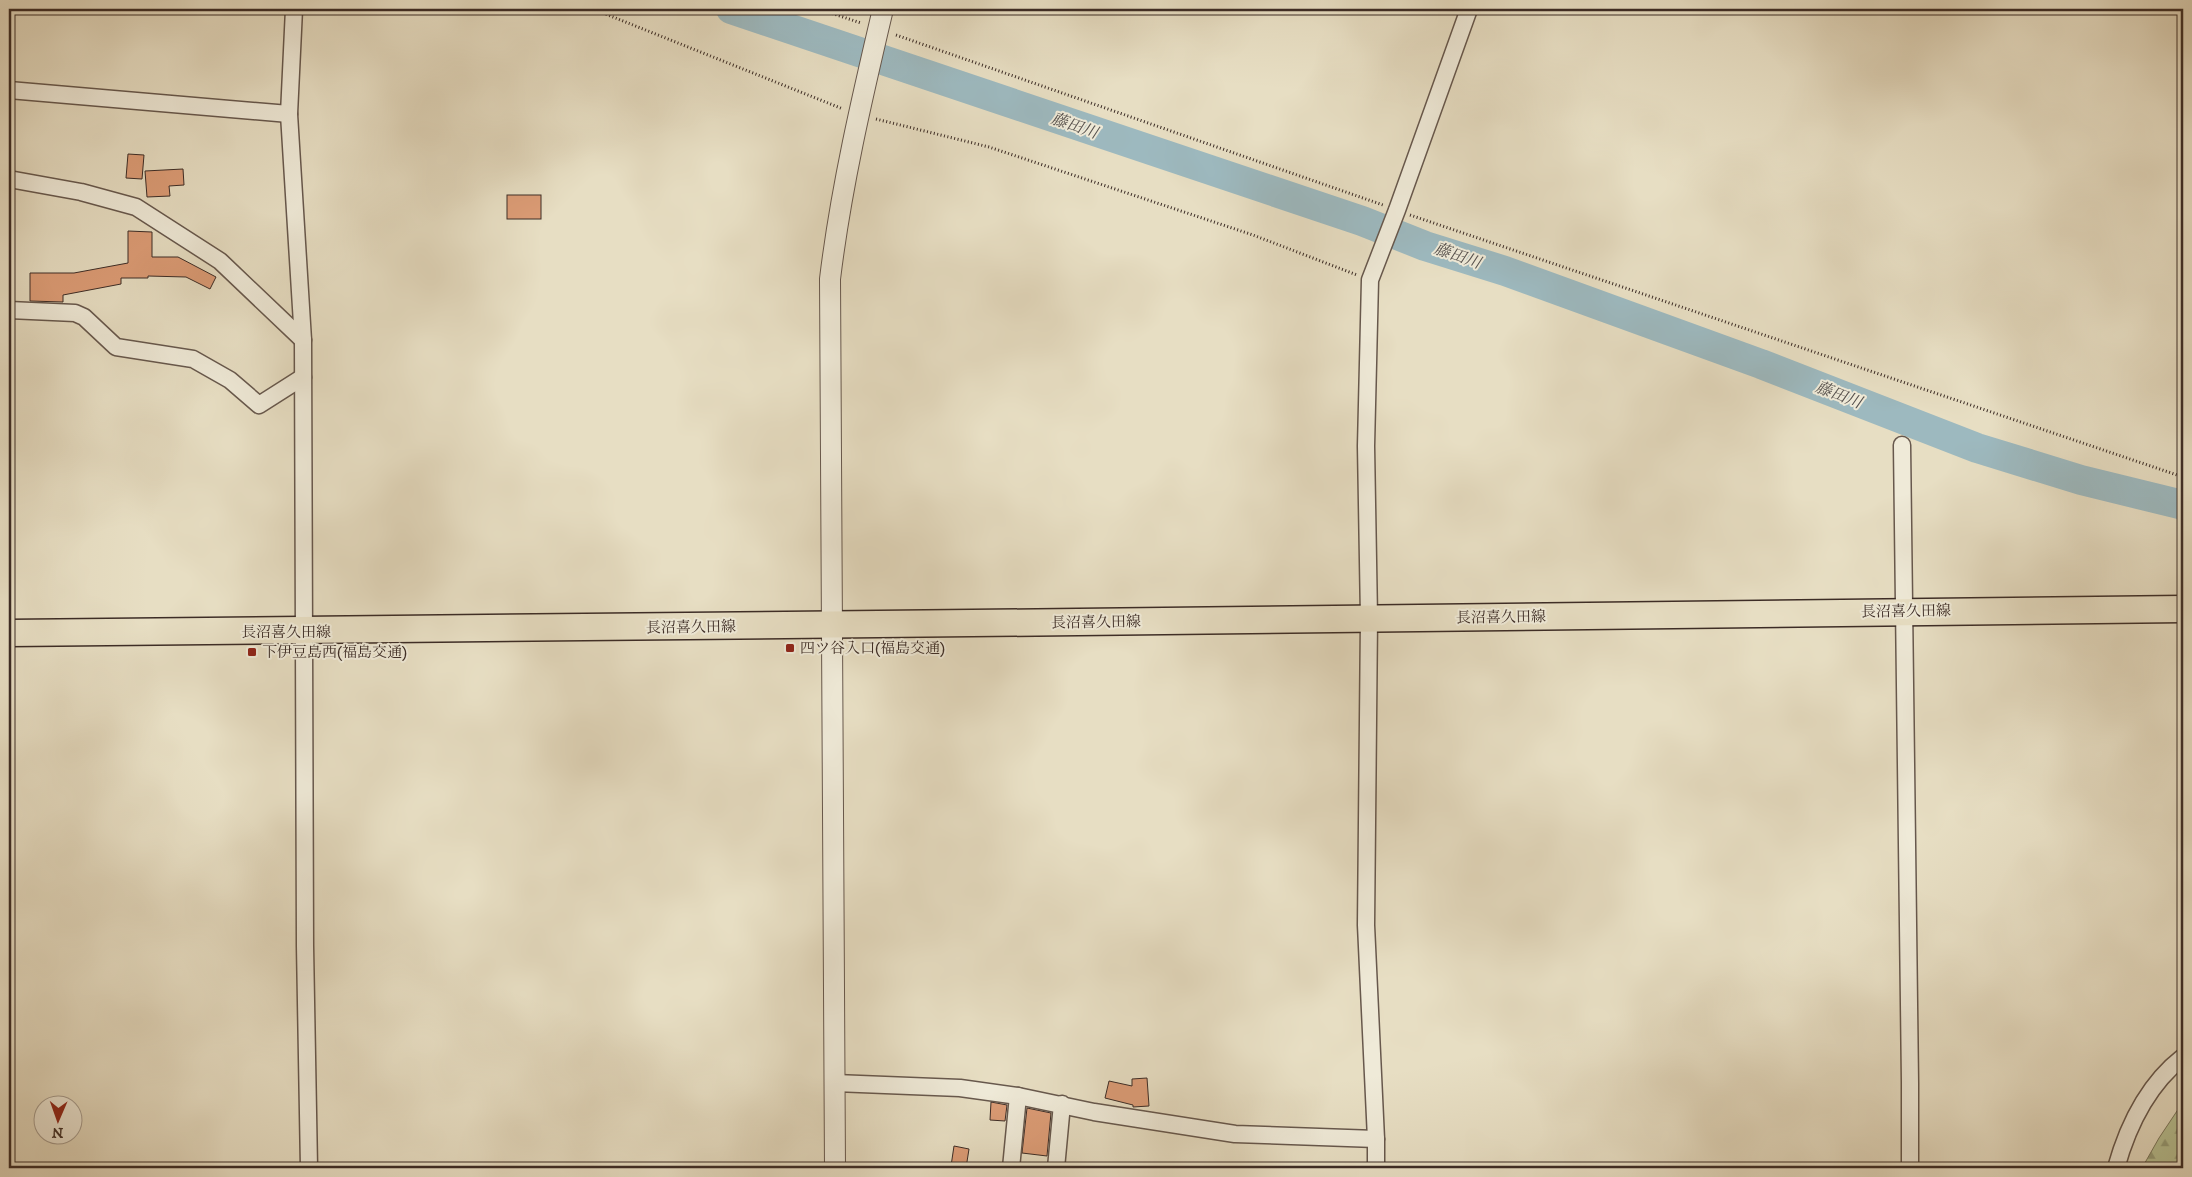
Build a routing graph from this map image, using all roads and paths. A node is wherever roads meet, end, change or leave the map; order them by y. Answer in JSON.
{"nodes":[{"id":1,"x":294,"y":9,"type":"edge"},
{"id":2,"x":593,"y":9,"type":"edge"},
{"id":3,"x":819,"y":9,"type":"edge"},
{"id":4,"x":883,"y":9,"type":"edge"},
{"id":5,"x":1469,"y":9,"type":"edge"},
{"id":6,"x":878,"y":29,"type":"junction"},
{"id":7,"x":9,"y":90,"type":"edge"},
{"id":8,"x":289,"y":114,"type":"junction"},
{"id":9,"x":860,"y":115,"type":"junction"},
{"id":10,"x":9,"y":179,"type":"edge"},
{"id":11,"x":1397,"y":210,"type":"junction"},
{"id":12,"x":1370,"y":280,"type":"junction"},
{"id":13,"x":9,"y":310,"type":"edge"},
{"id":14,"x":302,"y":340,"type":"junction"},
{"id":15,"x":303,"y":377,"type":"junction"},
{"id":16,"x":1902,"y":444,"type":"dead end"},
{"id":17,"x":2183,"y":477,"type":"edge"},
{"id":18,"x":2183,"y":609,"type":"edge"},
{"id":19,"x":1905,"y":611,"type":"junction"},
{"id":20,"x":1369,"y":618,"type":"junction"},
{"id":21,"x":833,"y":625,"type":"junction"},
{"id":22,"x":303,"y":632,"type":"junction"},
{"id":23,"x":9,"y":633,"type":"edge"},
{"id":24,"x":2183,"y":1058,"type":"edge"},
{"id":25,"x":835,"y":1083,"type":"junction"},
{"id":26,"x":1018,"y":1096,"type":"junction"},
{"id":27,"x":1062,"y":1104,"type":"junction"},
{"id":28,"x":1376,"y":1140,"type":"junction"},
{"id":29,"x":309,"y":1168,"type":"edge"},
{"id":30,"x":835,"y":1168,"type":"edge"},
{"id":31,"x":1011,"y":1168,"type":"edge"},
{"id":32,"x":1056,"y":1168,"type":"edge"},
{"id":33,"x":1376,"y":1168,"type":"edge"},
{"id":34,"x":1910,"y":1168,"type":"edge"},
{"id":35,"x":2116,"y":1168,"type":"edge"}],
"edges":[{"from":1,"to":8,"type":"street"},
{"from":2,"to":9,"type":"path"},
{"from":3,"to":6,"type":"path"},
{"from":4,"to":6,"type":"street"},
{"from":5,"to":11,"type":"street"},
{"from":6,"to":9,"type":"street"},
{"from":6,"to":11,"type":"path"},
{"from":7,"to":8,"type":"street"},
{"from":8,"to":14,"type":"street"},
{"from":9,"to":12,"type":"path"},
{"from":9,"to":21,"type":"street"},
{"from":10,"to":14,"type":"street"},
{"from":11,"to":12,"type":"street"},
{"from":11,"to":17,"type":"path"},
{"from":12,"to":20,"type":"street"},
{"from":13,"to":15,"type":"street"},
{"from":14,"to":15,"type":"street"},
{"from":15,"to":22,"type":"street"},
{"from":16,"to":19,"type":"street"},
{"from":18,"to":19,"type":"main road","name":"長沼喜久田線"},
{"from":19,"to":20,"type":"main road","name":"長沼喜久田線"},
{"from":19,"to":34,"type":"street"},
{"from":20,"to":21,"type":"main road","name":"長沼喜久田線"},
{"from":20,"to":28,"type":"street"},
{"from":21,"to":22,"type":"main road","name":"長沼喜久田線"},
{"from":21,"to":25,"type":"street"},
{"from":22,"to":23,"type":"main road","name":"長沼喜久田線"},
{"from":22,"to":29,"type":"street"},
{"from":24,"to":35,"type":"street"},
{"from":25,"to":26,"type":"street"},
{"from":25,"to":30,"type":"street"},
{"from":26,"to":27,"type":"street"},
{"from":26,"to":31,"type":"street"},
{"from":27,"to":28,"type":"street"},
{"from":27,"to":32,"type":"street"},
{"from":28,"to":33,"type":"street"}]}
